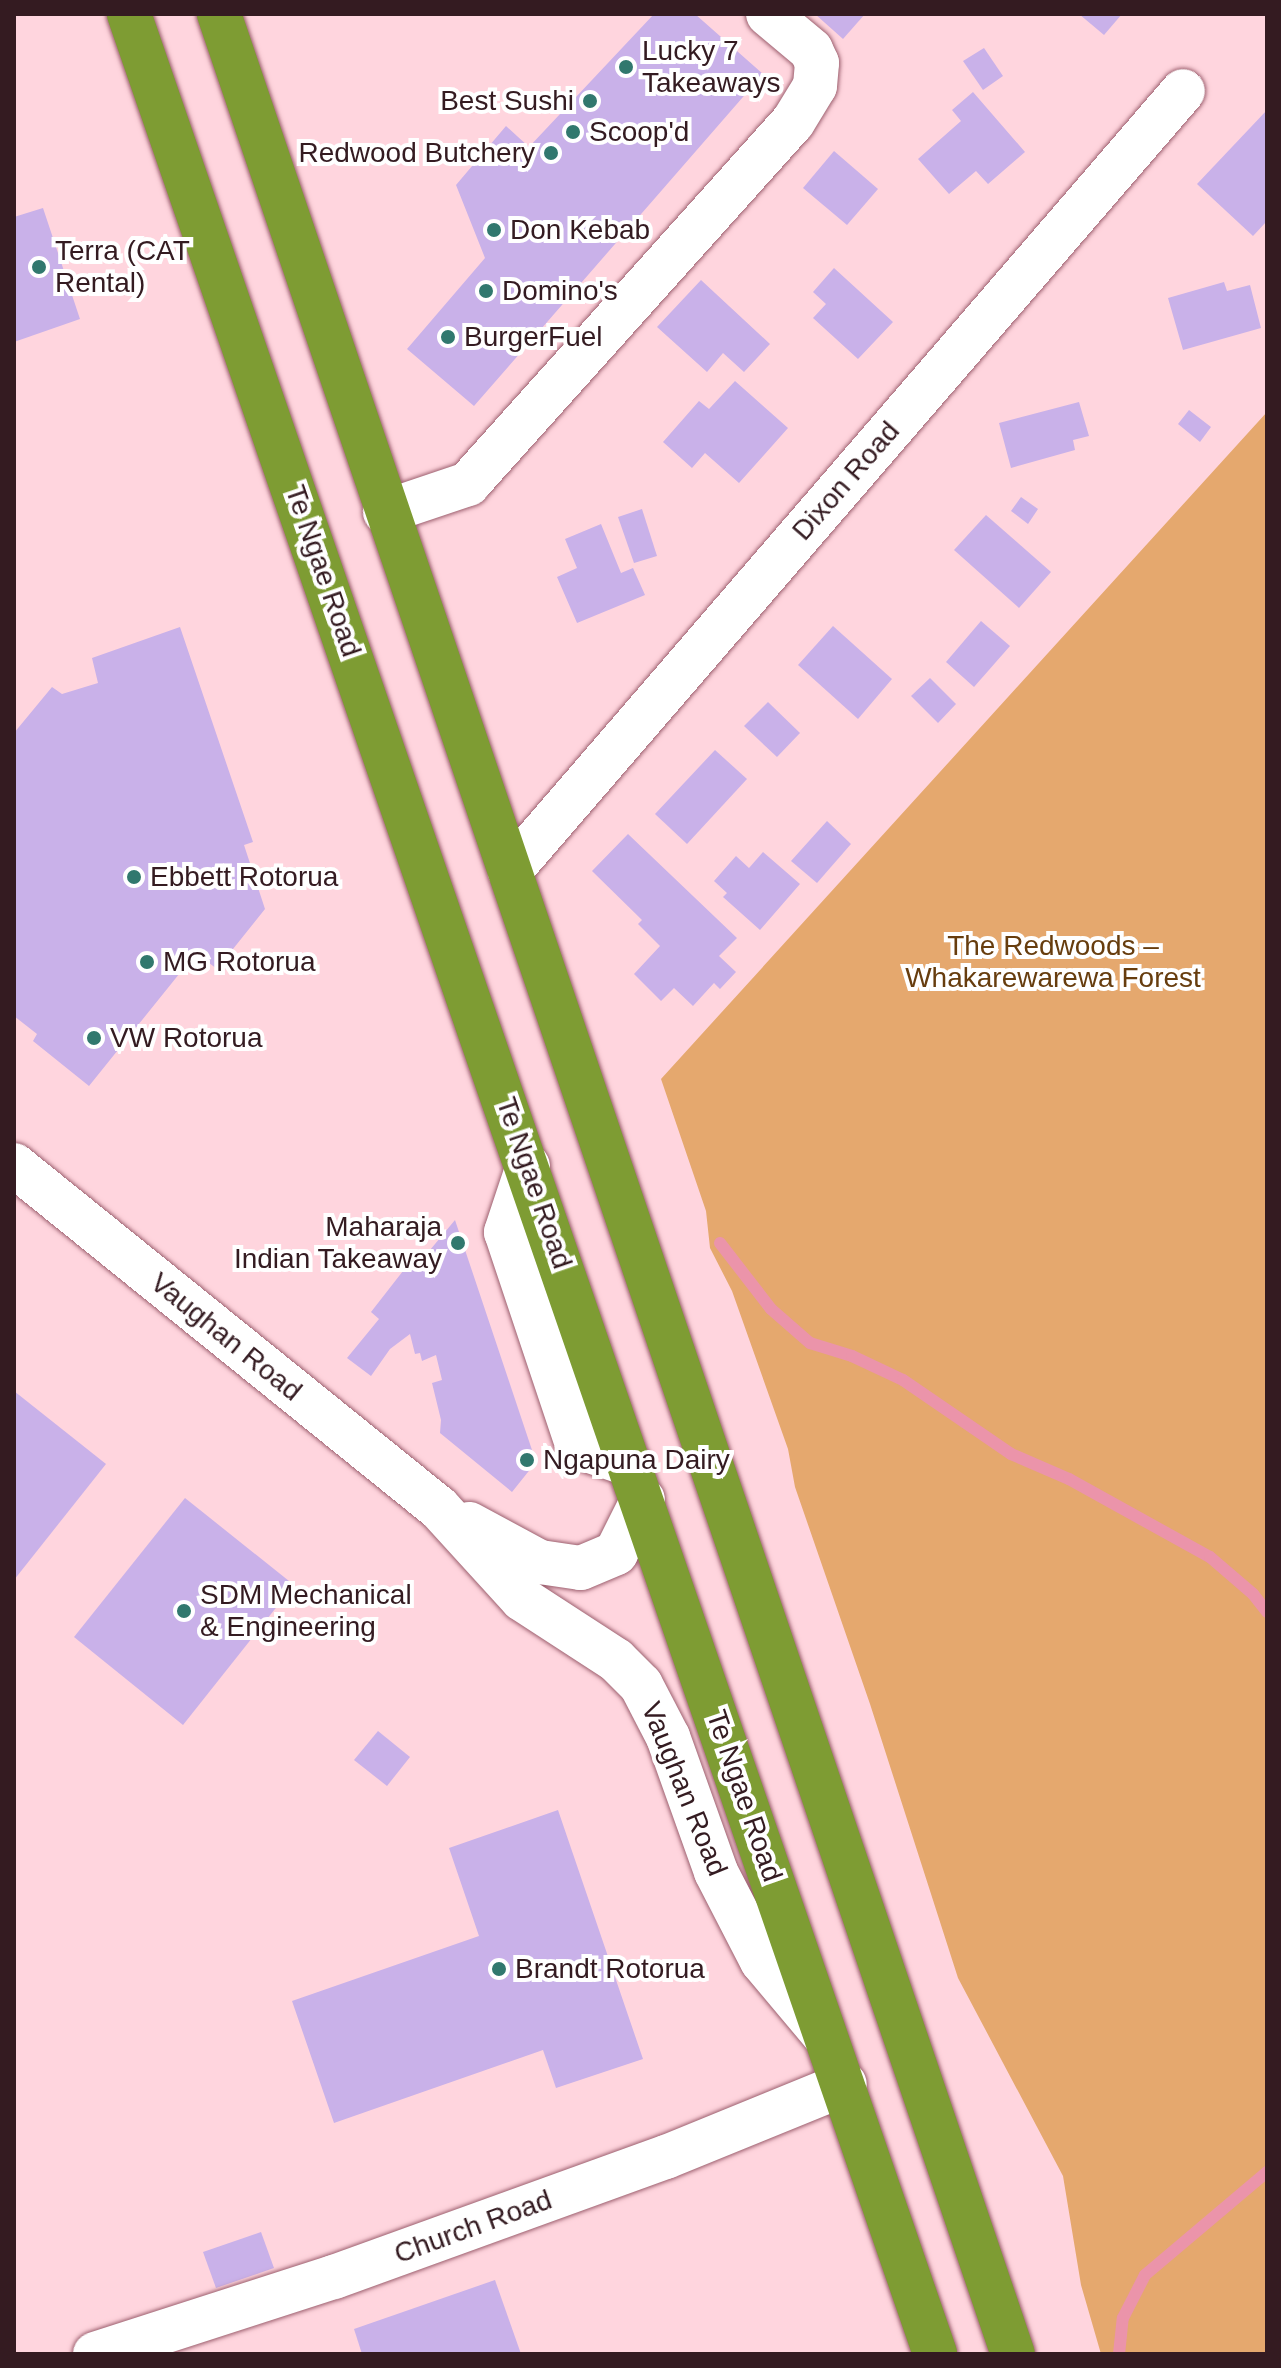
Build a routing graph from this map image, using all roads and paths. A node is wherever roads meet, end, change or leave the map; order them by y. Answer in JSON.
{"nodes":[{"id":1,"x":129,"y":14,"type":"edge"},
{"id":2,"x":219,"y":14,"type":"edge"},
{"id":3,"x":768,"y":14,"type":"edge"},
{"id":4,"x":1183,"y":91,"type":"dead end"},
{"id":5,"x":385,"y":512,"type":"junction"},
{"id":6,"x":510,"y":871,"type":"junction"},
{"id":7,"x":14,"y":1165,"type":"edge"},
{"id":8,"x":637,"y":1482,"type":"junction"},
{"id":9,"x":439,"y":1508,"type":"junction"},
{"id":10,"x":825,"y":2036,"type":"junction"},
{"id":11,"x":845,"y":2084,"type":"junction"},
{"id":12,"x":95,"y":2354,"type":"edge"},
{"id":13,"x":935,"y":2354,"type":"edge"},
{"id":14,"x":1013,"y":2354,"type":"edge"}],
"edges":[{"from":1,"to":8,"type":"highway","name":"Te Ngae Road"},
{"from":2,"to":5,"type":"highway"},
{"from":3,"to":5,"type":"street"},
{"from":4,"to":6,"type":"street","name":"Dixon Road"},
{"from":5,"to":6,"type":"highway"},
{"from":6,"to":14,"type":"highway"},
{"from":7,"to":9,"type":"street","name":"Vaughan Road"},
{"from":8,"to":9,"type":"street","name":"Vaughan Road"},
{"from":8,"to":10,"type":"highway","name":"Te Ngae Road"},
{"from":9,"to":10,"type":"street","name":"Vaughan Road"},
{"from":10,"to":11,"type":"highway","name":"Te Ngae Road"},
{"from":11,"to":12,"type":"street","name":"Church Road"},
{"from":11,"to":13,"type":"highway","name":"Te Ngae Road"}]}
